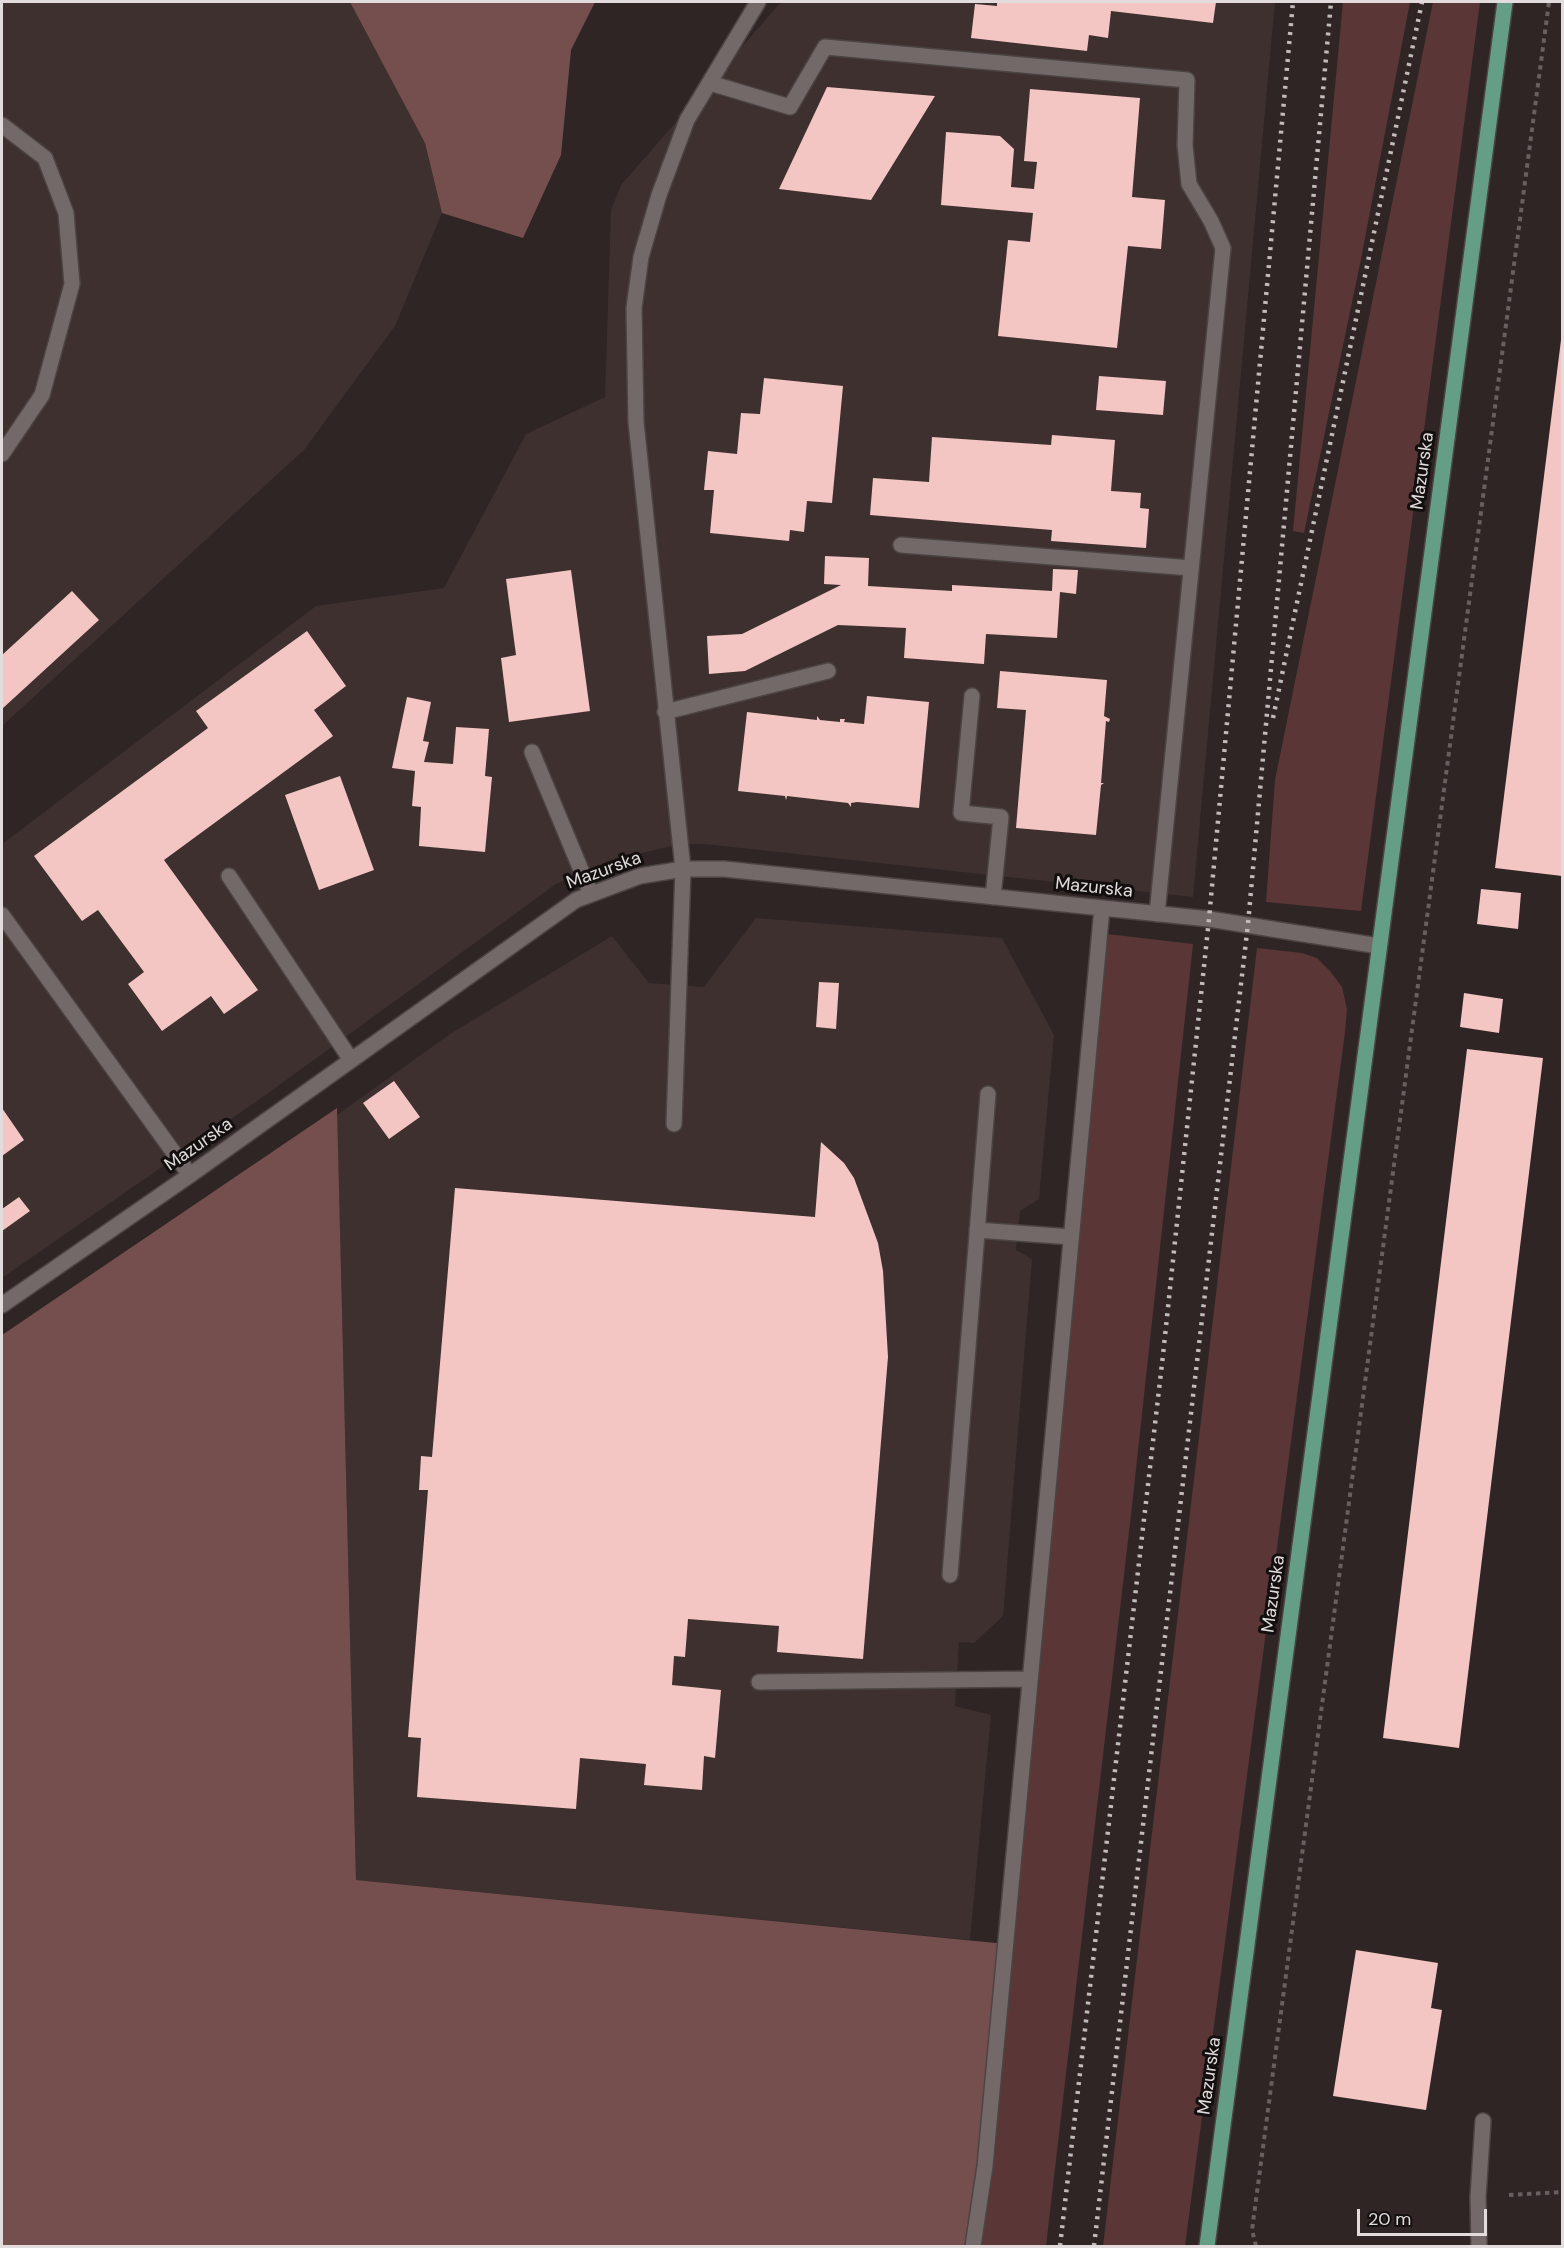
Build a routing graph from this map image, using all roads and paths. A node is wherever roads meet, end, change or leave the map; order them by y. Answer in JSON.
{"nodes":[{"id":1,"x":758,"y":2,"type":"edge"},
{"id":2,"x":1505,"y":2,"type":"edge"},
{"id":3,"x":1549,"y":2,"type":"edge"},
{"id":4,"x":710,"y":83,"type":"junction"},
{"id":5,"x":2,"y":125,"type":"edge"},
{"id":6,"x":2,"y":454,"type":"edge"},
{"id":7,"x":901,"y":545,"type":"dead end"},
{"id":8,"x":1191,"y":568,"type":"junction"},
{"id":9,"x":828,"y":671,"type":"dead end"},
{"id":10,"x":972,"y":696,"type":"dead end"},
{"id":11,"x":665,"y":712,"type":"junction"},
{"id":12,"x":532,"y":752,"type":"dead end"},
{"id":13,"x":683,"y":869,"type":"junction"},
{"id":14,"x":229,"y":876,"type":"dead end"},
{"id":15,"x":591,"y":894,"type":"junction"},
{"id":16,"x":993,"y":897,"type":"junction"},
{"id":17,"x":1102,"y":908,"type":"junction"},
{"id":18,"x":1157,"y":914,"type":"junction"},
{"id":19,"x":2,"y":915,"type":"edge"},
{"id":20,"x":1379,"y":946,"type":"junction"},
{"id":21,"x":351,"y":1060,"type":"junction"},
{"id":22,"x":988,"y":1094,"type":"dead end"},
{"id":23,"x":674,"y":1124,"type":"dead end"},
{"id":24,"x":190,"y":1175,"type":"junction"},
{"id":25,"x":977,"y":1230,"type":"junction"},
{"id":26,"x":1071,"y":1237,"type":"junction"},
{"id":27,"x":2,"y":1305,"type":"edge"},
{"id":28,"x":950,"y":1575,"type":"dead end"},
{"id":29,"x":1030,"y":1679,"type":"junction"},
{"id":30,"x":759,"y":1682,"type":"dead end"},
{"id":31,"x":1484,"y":2121,"type":"dead end"},
{"id":32,"x":1563,"y":2192,"type":"edge"},
{"id":33,"x":1478,"y":2197,"type":"junction"},
{"id":34,"x":973,"y":2247,"type":"edge"},
{"id":35,"x":1207,"y":2247,"type":"edge"},
{"id":36,"x":1256,"y":2247,"type":"edge"},
{"id":37,"x":1479,"y":2247,"type":"edge"}],
"edges":[{"from":1,"to":4,"type":"street"},
{"from":2,"to":20,"type":"main road","name":"Mazurska"},
{"from":3,"to":36,"type":"path"},
{"from":4,"to":8,"type":"street"},
{"from":4,"to":11,"type":"street"},
{"from":5,"to":6,"type":"street"},
{"from":7,"to":8,"type":"street"},
{"from":8,"to":18,"type":"street"},
{"from":9,"to":11,"type":"street"},
{"from":10,"to":16,"type":"street"},
{"from":11,"to":13,"type":"street"},
{"from":12,"to":15,"type":"street"},
{"from":13,"to":15,"type":"street","name":"Mazurska"},
{"from":13,"to":16,"type":"street","name":"Mazurska"},
{"from":13,"to":23,"type":"street"},
{"from":14,"to":21,"type":"street"},
{"from":15,"to":21,"type":"street","name":"Mazurska"},
{"from":16,"to":17,"type":"street","name":"Mazurska"},
{"from":17,"to":18,"type":"street","name":"Mazurska"},
{"from":17,"to":26,"type":"street"},
{"from":18,"to":20,"type":"street","name":"Mazurska"},
{"from":19,"to":24,"type":"street"},
{"from":20,"to":35,"type":"main road","name":"Mazurska"},
{"from":21,"to":24,"type":"street","name":"Mazurska"},
{"from":22,"to":25,"type":"street"},
{"from":24,"to":27,"type":"street","name":"Mazurska"},
{"from":25,"to":26,"type":"street"},
{"from":25,"to":28,"type":"street"},
{"from":26,"to":29,"type":"street"},
{"from":29,"to":30,"type":"street"},
{"from":29,"to":34,"type":"street"},
{"from":31,"to":33,"type":"street"},
{"from":32,"to":33,"type":"path"},
{"from":33,"to":37,"type":"street"}]}
